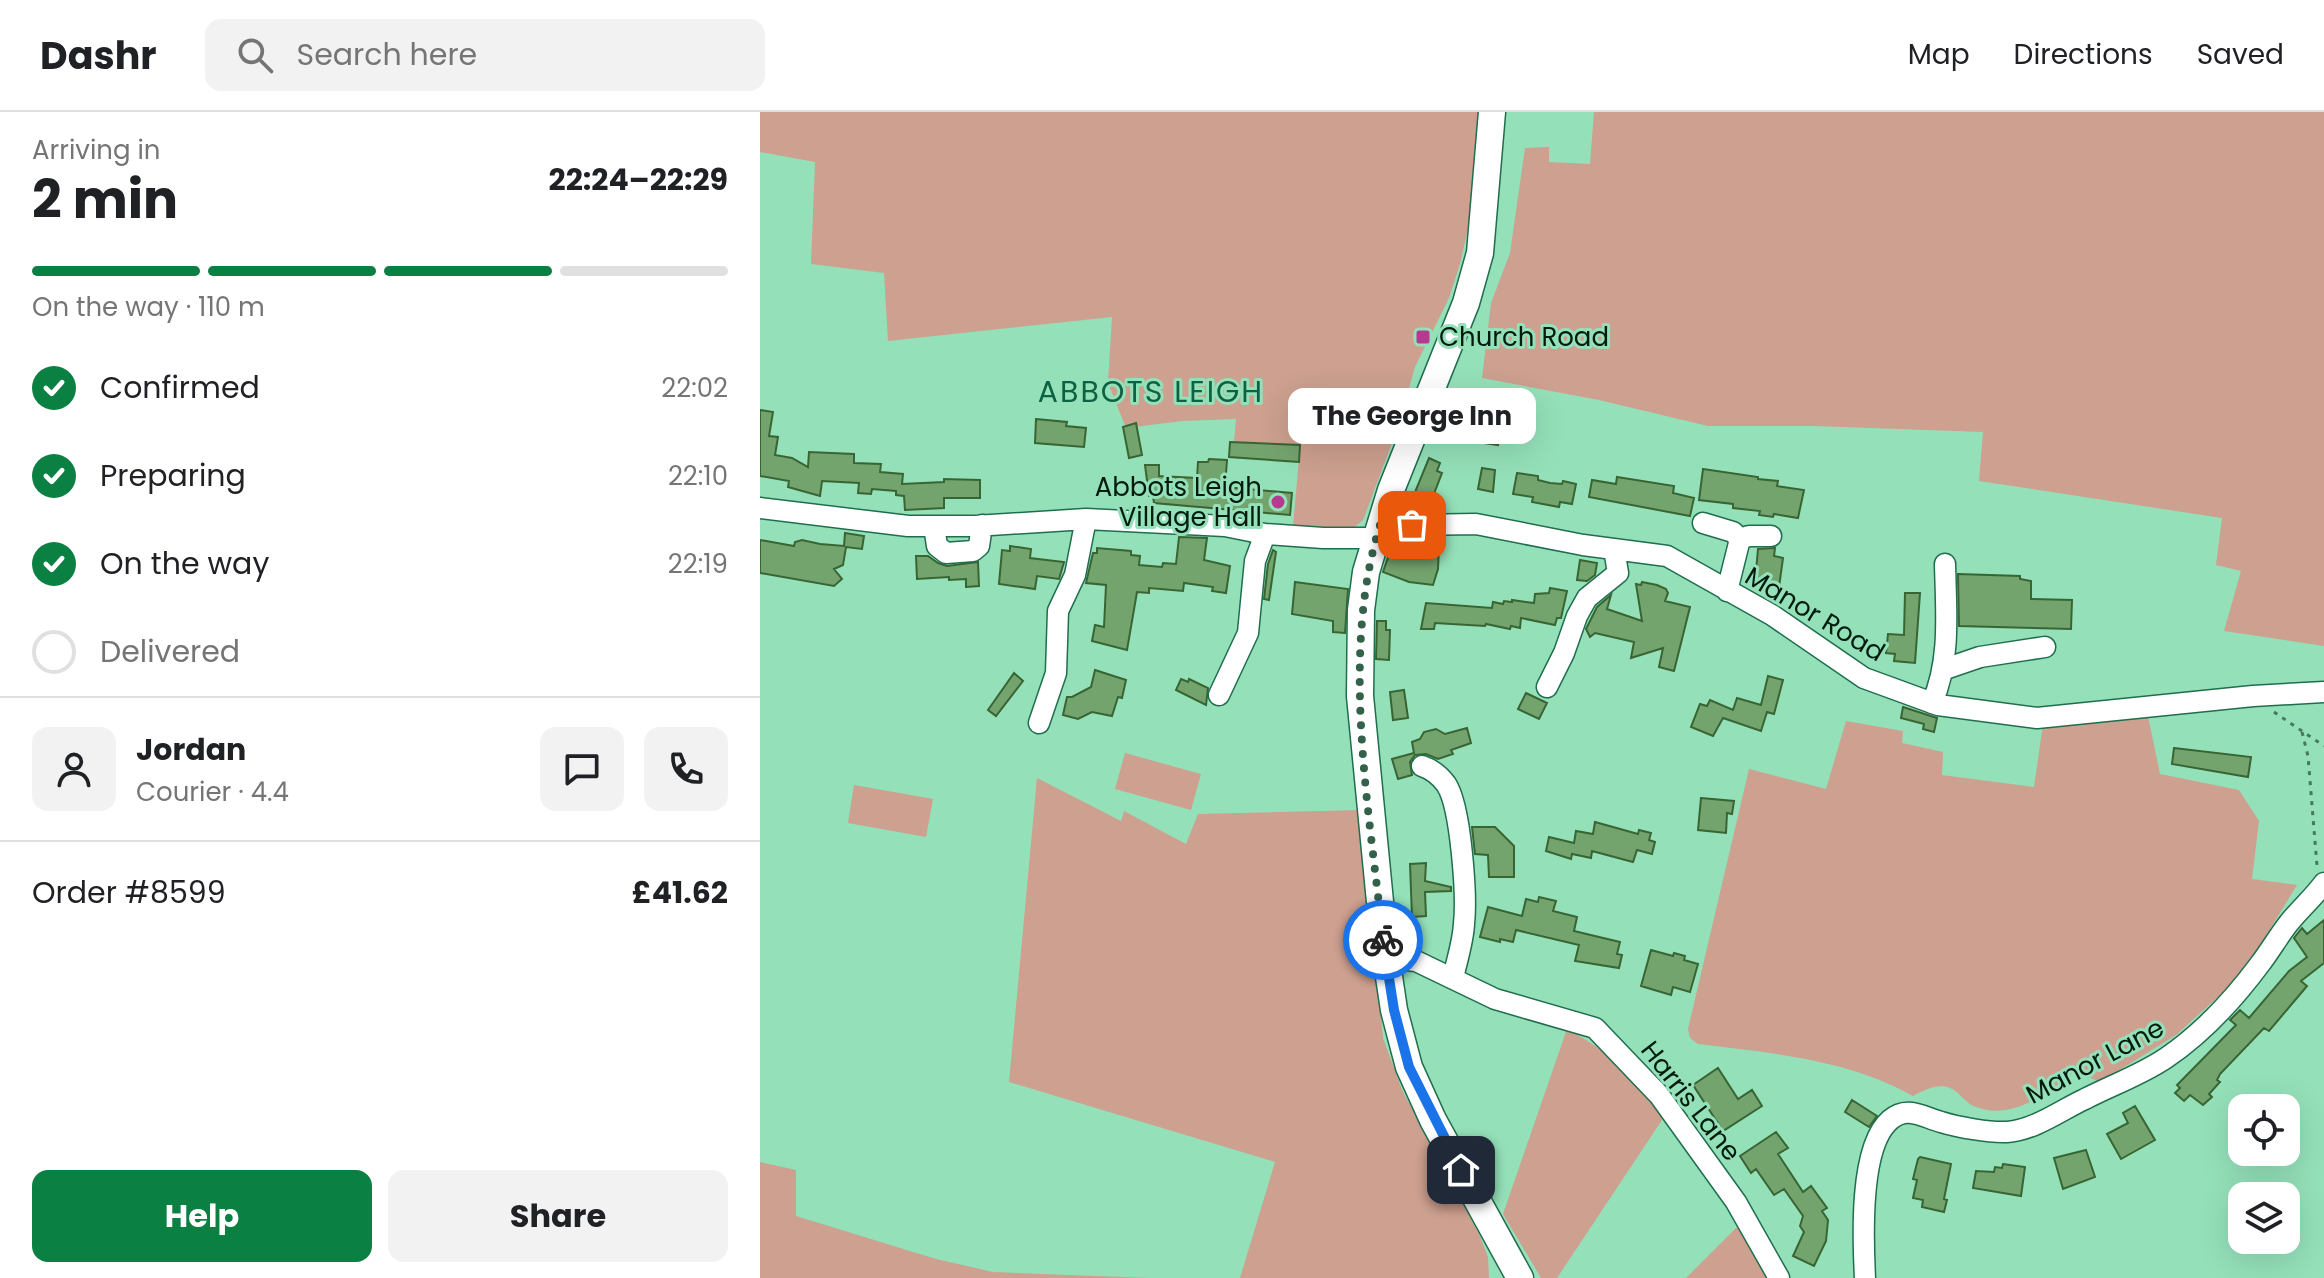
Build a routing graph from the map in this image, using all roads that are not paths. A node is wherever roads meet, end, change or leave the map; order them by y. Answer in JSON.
{"nodes":[{"id":1,"x":1492,"y":112,"type":"edge"},
{"id":2,"x":760,"y":508,"type":"edge"},
{"id":3,"x":1086,"y":519,"type":"junction"},
{"id":4,"x":1703,"y":523,"type":"dead end"},
{"id":5,"x":1379,"y":528,"type":"junction"},
{"id":6,"x":1265,"y":534,"type":"junction"},
{"id":7,"x":1771,"y":536,"type":"dead end"},
{"id":8,"x":1740,"y":539,"type":"junction"},
{"id":9,"x":1614,"y":549,"type":"junction"},
{"id":10,"x":1945,"y":564,"type":"dead end"},
{"id":11,"x":1727,"y":591,"type":"junction"},
{"id":12,"x":2045,"y":647,"type":"dead end"},
{"id":13,"x":1942,"y":670,"type":"junction"},
{"id":14,"x":1547,"y":687,"type":"dead end"},
{"id":15,"x":2324,"y":692,"type":"edge"},
{"id":16,"x":1219,"y":695,"type":"dead end"},
{"id":17,"x":1932,"y":703,"type":"junction"},
{"id":18,"x":1039,"y":723,"type":"dead end"},
{"id":19,"x":1422,"y":766,"type":"dead end"},
{"id":20,"x":2322,"y":886,"type":"edge"},
{"id":21,"x":1386,"y":958,"type":"junction"},
{"id":22,"x":1453,"y":978,"type":"junction"},
{"id":23,"x":1516,"y":1276,"type":"edge"},
{"id":24,"x":1779,"y":1278,"type":"edge"},
{"id":25,"x":1865,"y":1278,"type":"edge"}],
"edges":[{"from":1,"to":5,"type":"main road"},
{"from":2,"to":3,"type":"street"},
{"from":3,"to":6,"type":"street"},
{"from":3,"to":18,"type":"street"},
{"from":4,"to":8,"type":"street"},
{"from":5,"to":6,"type":"street"},
{"from":5,"to":9,"type":"street","name":"Manor Road"},
{"from":5,"to":21,"type":"main road"},
{"from":6,"to":16,"type":"street"},
{"from":7,"to":8,"type":"street"},
{"from":8,"to":11,"type":"street"},
{"from":9,"to":11,"type":"street","name":"Manor Road"},
{"from":9,"to":14,"type":"street"},
{"from":10,"to":13,"type":"street"},
{"from":11,"to":17,"type":"street","name":"Manor Road"},
{"from":12,"to":13,"type":"street"},
{"from":13,"to":17,"type":"street"},
{"from":15,"to":17,"type":"street","name":"Manor Road"},
{"from":19,"to":22,"type":"street"},
{"from":20,"to":25,"type":"street","name":"Manor Lane"},
{"from":21,"to":22,"type":"street","name":"Harris Lane"},
{"from":21,"to":23,"type":"main road"},
{"from":22,"to":24,"type":"street","name":"Harris Lane"}]}
